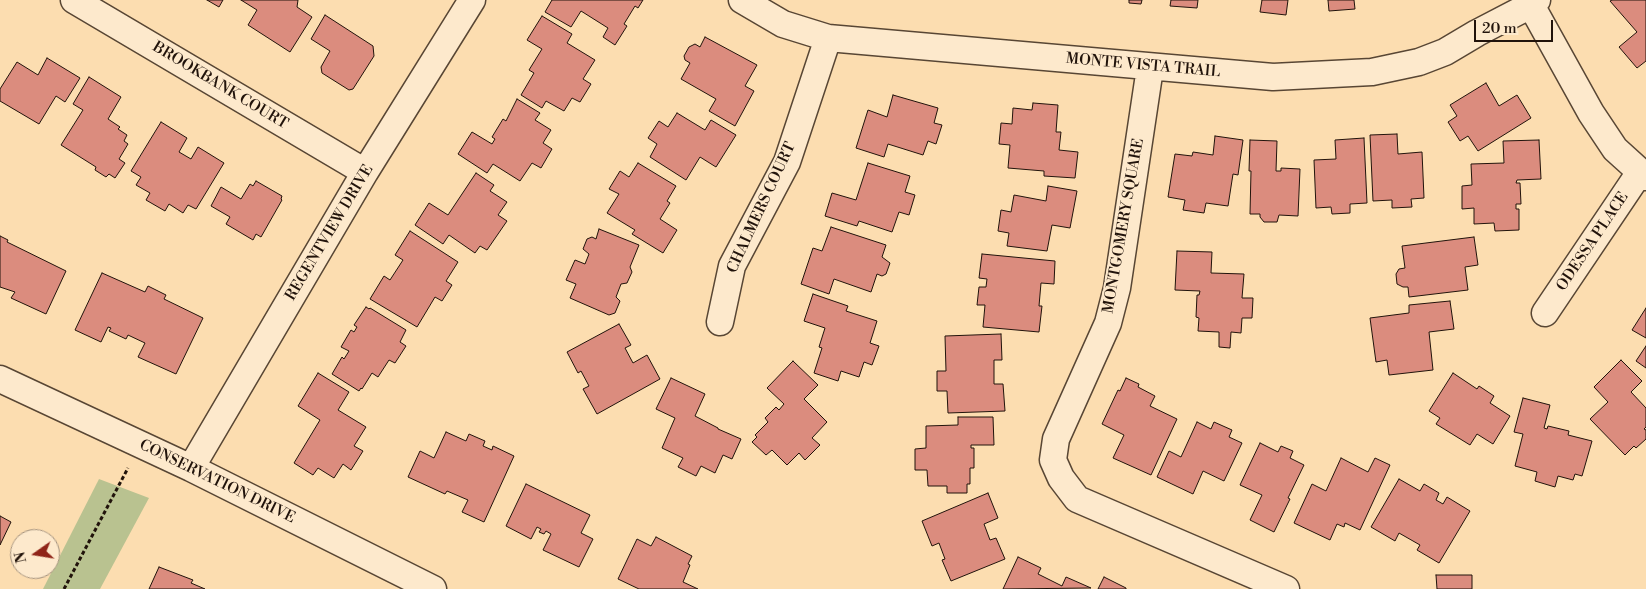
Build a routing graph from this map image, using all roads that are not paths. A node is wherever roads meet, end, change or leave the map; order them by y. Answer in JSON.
{"nodes":[{"id":1,"x":74,"y":0,"type":"edge"},
{"id":2,"x":472,"y":0,"type":"edge"},
{"id":3,"x":742,"y":0,"type":"edge"},
{"id":4,"x":1534,"y":3,"type":"edge"},
{"id":5,"x":828,"y":38,"type":"junction"},
{"id":6,"x":1150,"y":68,"type":"junction"},
{"id":7,"x":365,"y":172,"type":"junction"},
{"id":8,"x":1643,"y":174,"type":"edge"},
{"id":9,"x":1545,"y":313,"type":"dead end"},
{"id":10,"x":720,"y":322,"type":"dead end"},
{"id":11,"x":0,"y":378,"type":"edge"},
{"id":12,"x":191,"y":468,"type":"junction"},
{"id":13,"x":433,"y":589,"type":"edge"},
{"id":14,"x":1286,"y":589,"type":"edge"}],
"edges":[{"from":1,"to":7,"type":"street","name":"BROOKBANK COURT"},
{"from":2,"to":7,"type":"street","name":"REGENTVIEW DRIVE"},
{"from":3,"to":5,"type":"street","name":"MONTE VISTA TRAIL"},
{"from":4,"to":6,"type":"street","name":"MONTE VISTA TRAIL"},
{"from":4,"to":8,"type":"street"},
{"from":5,"to":6,"type":"street","name":"MONTE VISTA TRAIL"},
{"from":5,"to":10,"type":"street","name":"CHALMERS COURT"},
{"from":6,"to":14,"type":"street","name":"MONTGOMERY SQUARE"},
{"from":7,"to":12,"type":"street","name":"REGENTVIEW DRIVE"},
{"from":8,"to":9,"type":"street","name":"ODESSA PLACE"},
{"from":11,"to":12,"type":"street","name":"CONSERVATION DRIVE"},
{"from":12,"to":13,"type":"street","name":"CONSERVATION DRIVE"}]}
